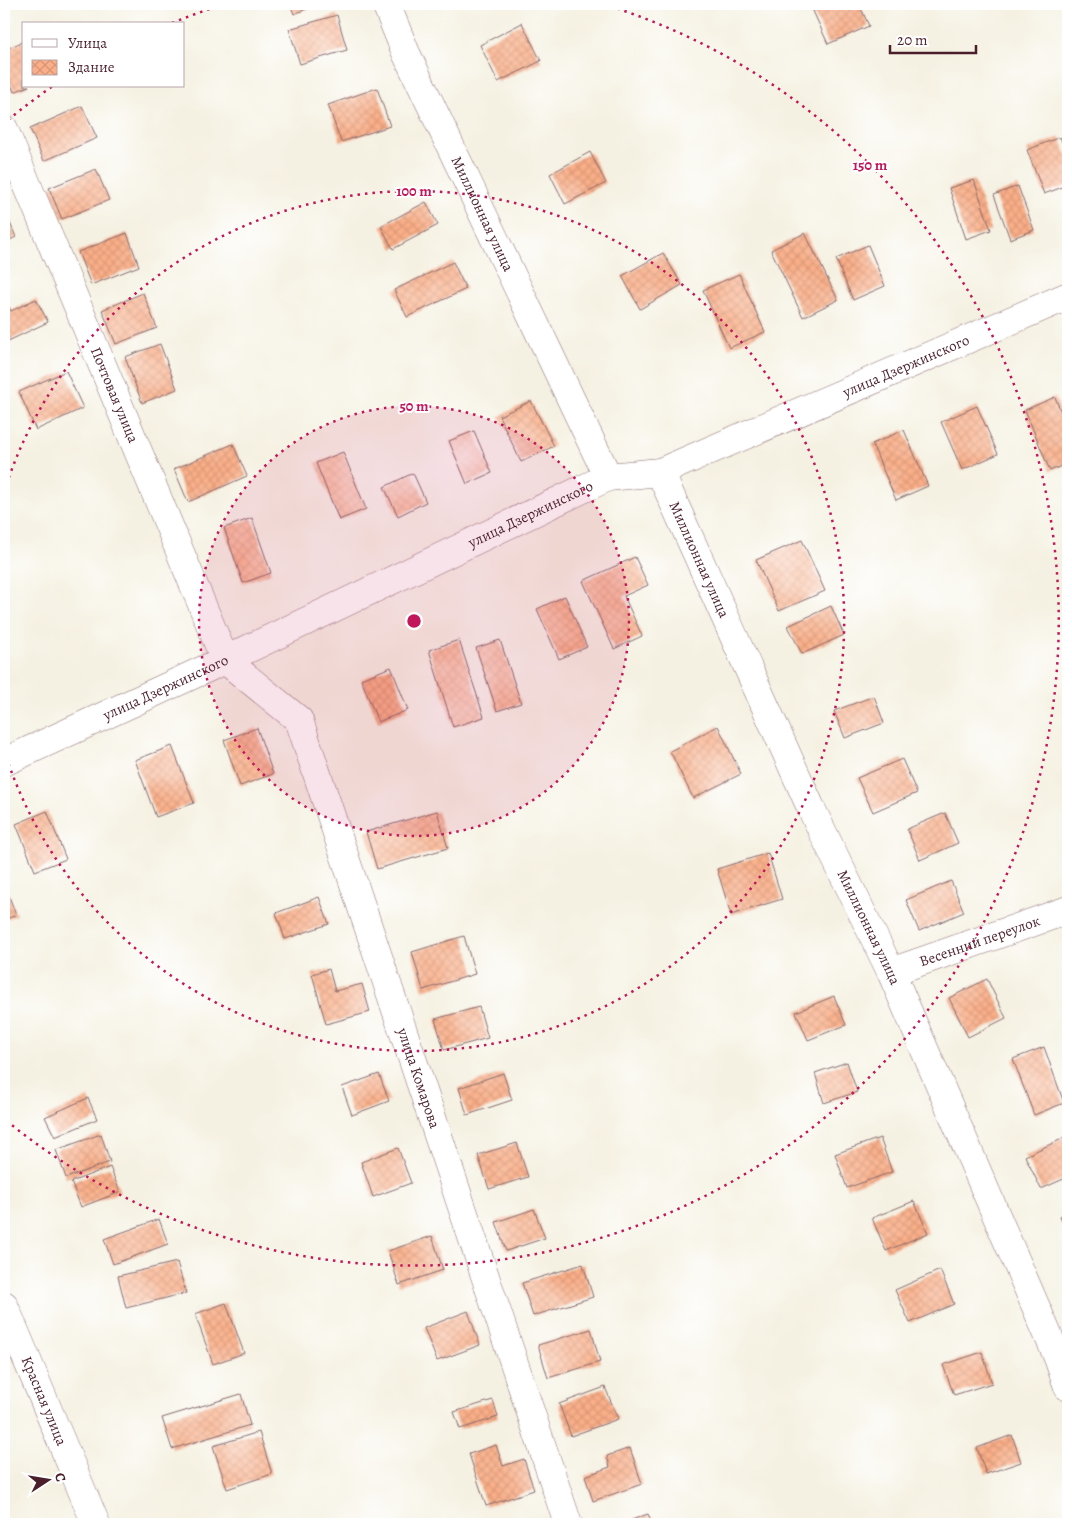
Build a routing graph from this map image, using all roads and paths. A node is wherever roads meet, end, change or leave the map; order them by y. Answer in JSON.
{"nodes":[{"id":1,"x":386,"y":4,"type":"edge"},
{"id":2,"x":4,"y":129,"type":"edge"},
{"id":3,"x":1068,"y":296,"type":"edge"},
{"id":4,"x":660,"y":472,"type":"junction"},
{"id":5,"x":608,"y":477,"type":"junction"},
{"id":6,"x":225,"y":660,"type":"junction"},
{"id":7,"x":4,"y":762,"type":"edge"},
{"id":8,"x":1068,"y":910,"type":"edge"},
{"id":9,"x":891,"y":972,"type":"junction"},
{"id":10,"x":4,"y":1305,"type":"edge"},
{"id":11,"x":1063,"y":1356,"type":"edge"},
{"id":12,"x":1068,"y":1387,"type":"edge"},
{"id":13,"x":96,"y":1524,"type":"edge"},
{"id":14,"x":568,"y":1524,"type":"edge"}],
"edges":[{"from":1,"to":5,"type":"street","name":"Миллионная улица"},
{"from":2,"to":6,"type":"street","name":"Почтовая улица"},
{"from":3,"to":4,"type":"street","name":"улица Дзержинского"},
{"from":4,"to":5,"type":"street","name":"улица Дзержинского"},
{"from":4,"to":9,"type":"street","name":"Миллионная улица"},
{"from":5,"to":6,"type":"street","name":"улица Дзержинского"},
{"from":6,"to":7,"type":"street","name":"улица Дзержинского"},
{"from":6,"to":14,"type":"street","name":"улица Комарова"},
{"from":8,"to":9,"type":"street","name":"Весенний переулок"},
{"from":9,"to":11,"type":"street","name":"Миллионная улица"},
{"from":10,"to":13,"type":"street","name":"Красная улица"},
{"from":11,"to":12,"type":"street","name":"Миллионная улица"}]}
